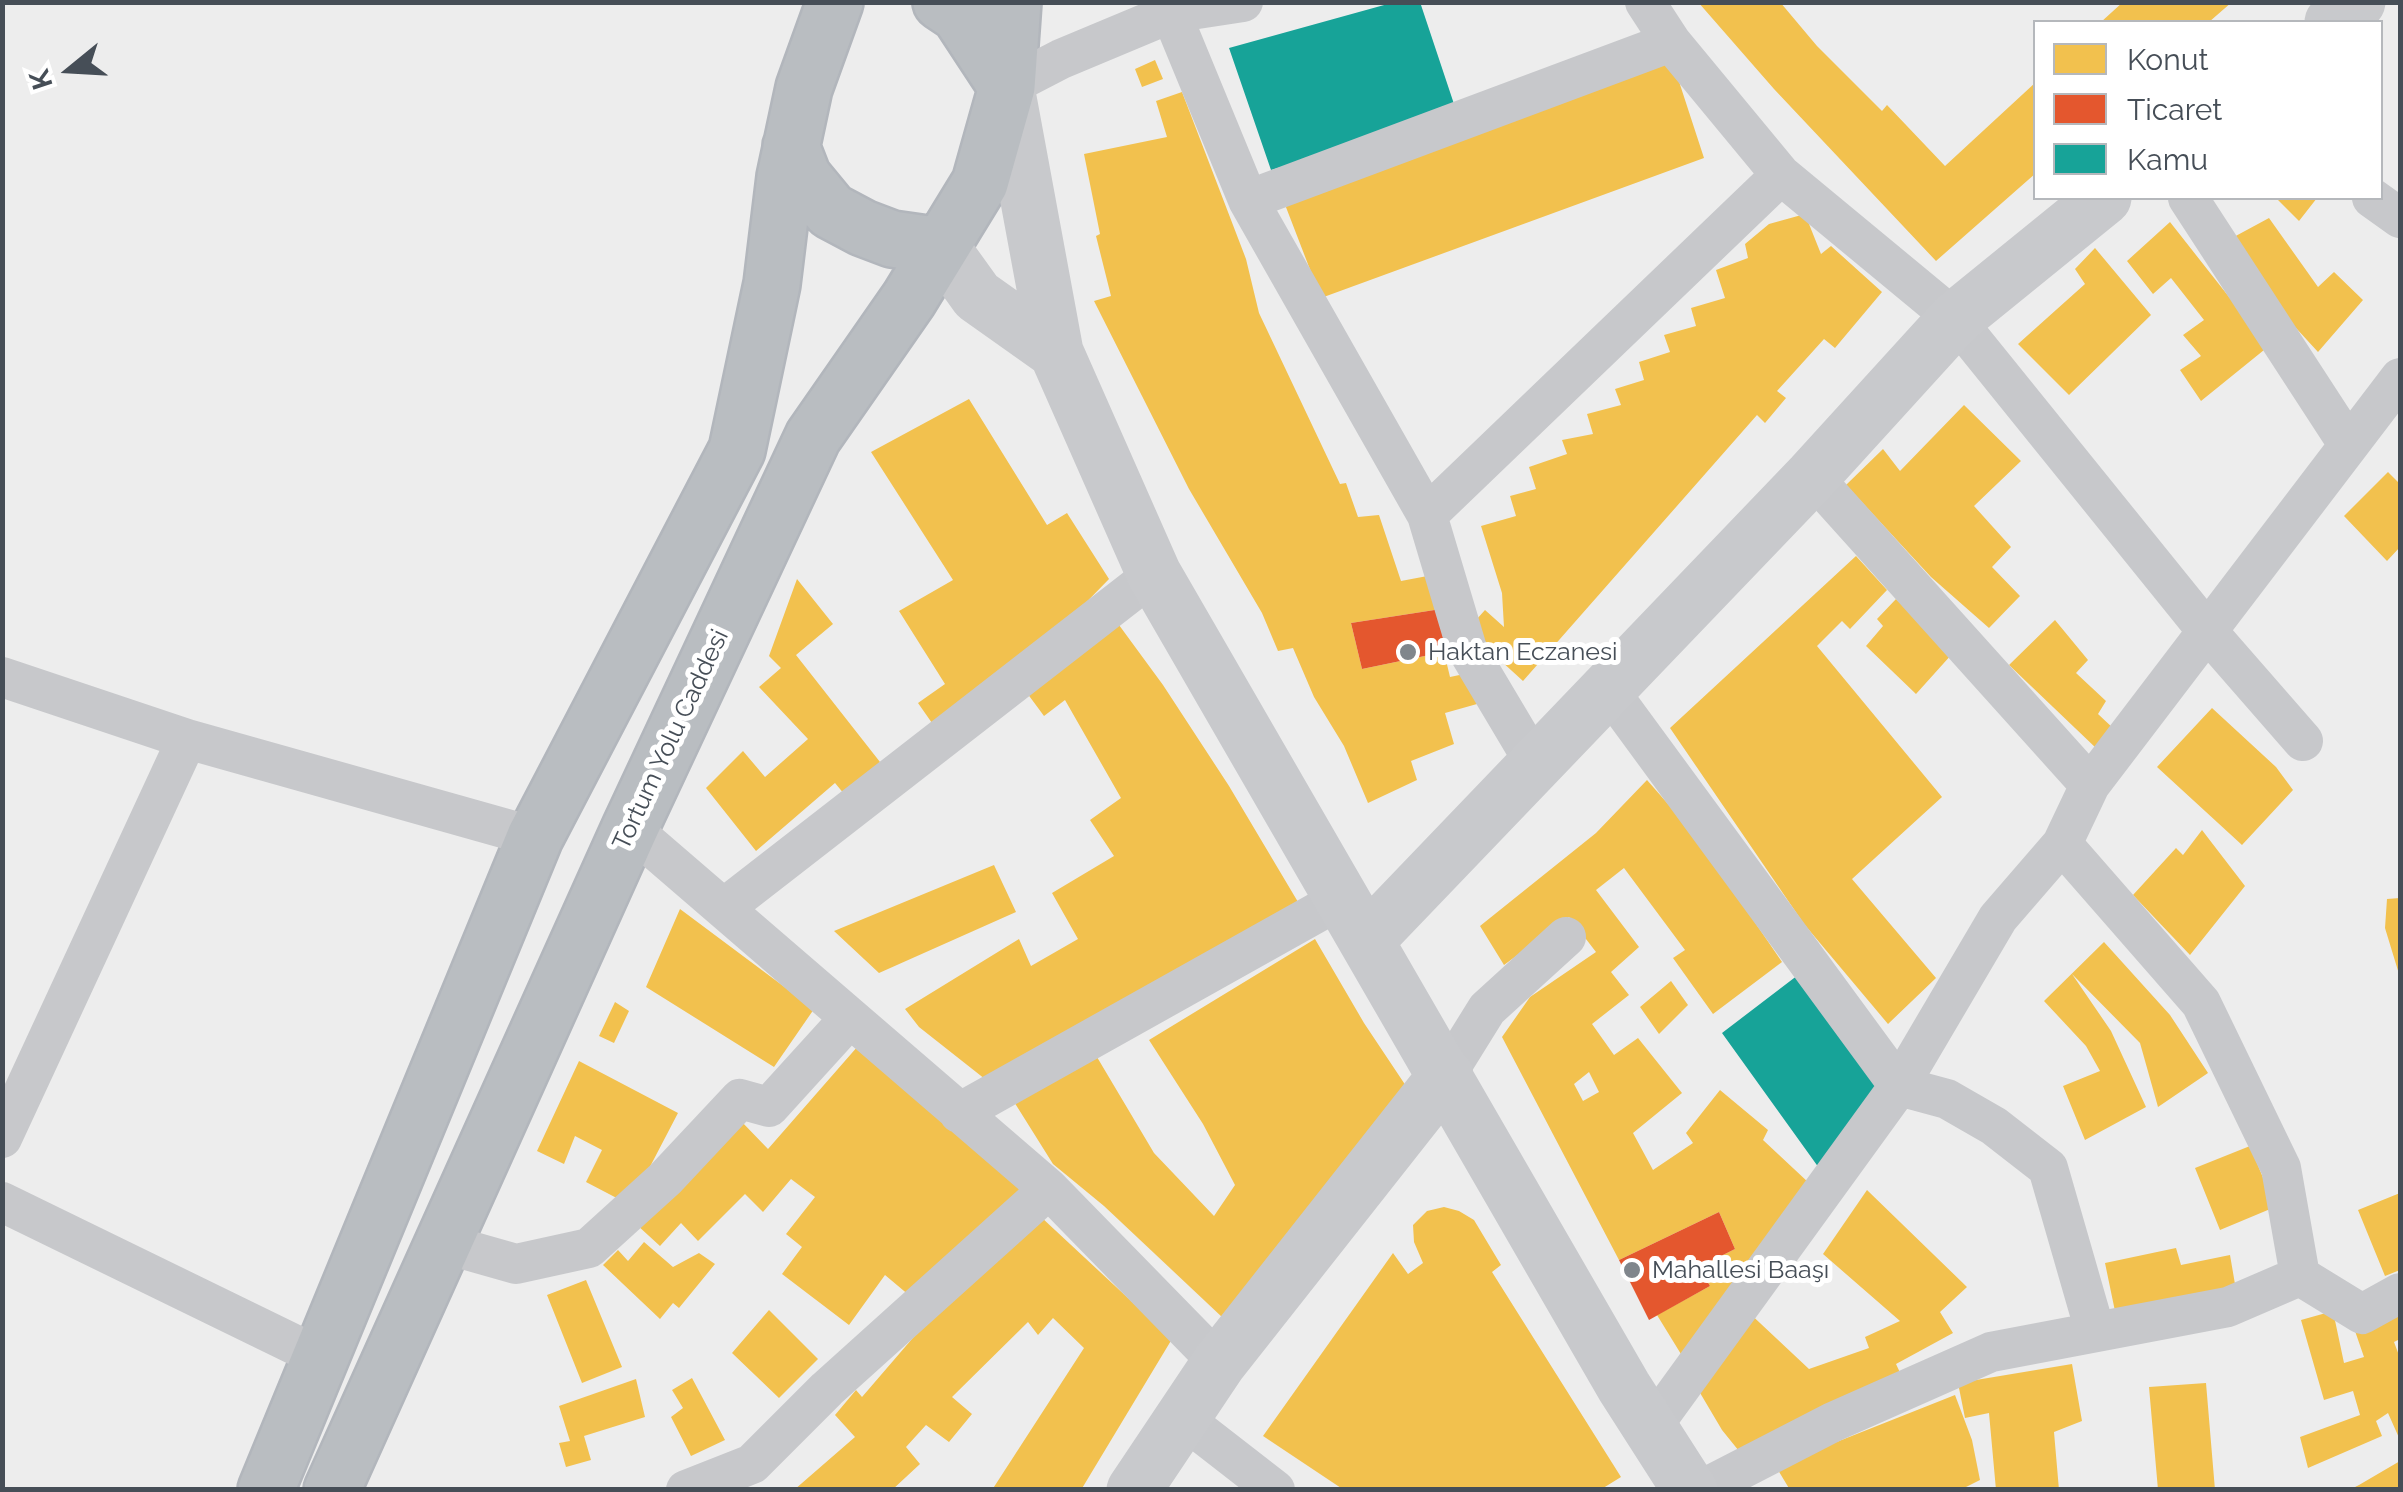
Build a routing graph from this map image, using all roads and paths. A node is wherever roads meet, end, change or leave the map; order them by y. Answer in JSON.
{"nodes":[{"id":1,"x":835,"y":2,"type":"edge"},
{"id":2,"x":941,"y":2,"type":"edge"},
{"id":3,"x":1012,"y":2,"type":"edge"},
{"id":4,"x":1243,"y":2,"type":"edge"},
{"id":5,"x":1645,"y":2,"type":"edge"},
{"id":6,"x":2358,"y":2,"type":"edge"},
{"id":7,"x":1165,"y":8,"type":"edge"},
{"id":8,"x":2335,"y":20,"type":"edge"},
{"id":9,"x":1670,"y":42,"type":"junction"},
{"id":10,"x":1007,"y":87,"type":"junction"},
{"id":11,"x":792,"y":146,"type":"junction"},
{"id":12,"x":1781,"y":175,"type":"junction"},
{"id":13,"x":1248,"y":200,"type":"junction"},
{"id":14,"x":2102,"y":200,"type":"edge"},
{"id":15,"x":2189,"y":200,"type":"edge"},
{"id":16,"x":2375,"y":200,"type":"edge"},
{"id":17,"x":2400,"y":218,"type":"edge"},
{"id":18,"x":941,"y":246,"type":"junction"},
{"id":19,"x":1954,"y":319,"type":"junction"},
{"id":20,"x":1056,"y":352,"type":"junction"},
{"id":21,"x":2400,"y":378,"type":"edge"},
{"id":22,"x":2348,"y":444,"type":"junction"},
{"id":23,"x":1812,"y":476,"type":"junction"},
{"id":24,"x":1427,"y":514,"type":"junction"},
{"id":25,"x":1154,"y":574,"type":"junction"},
{"id":26,"x":2206,"y":631,"type":"junction"},
{"id":27,"x":2,"y":677,"type":"edge"},
{"id":28,"x":1607,"y":688,"type":"junction"},
{"id":29,"x":187,"y":739,"type":"junction"},
{"id":30,"x":2303,"y":740,"type":"dead end"},
{"id":31,"x":1536,"y":765,"type":"junction"},
{"id":32,"x":2090,"y":784,"type":"junction"},
{"id":33,"x":630,"y":828,"type":"junction"},
{"id":34,"x":535,"y":837,"type":"junction"},
{"id":35,"x":2062,"y":844,"type":"junction"},
{"id":36,"x":724,"y":908,"type":"junction"},
{"id":37,"x":1355,"y":918,"type":"junction"},
{"id":38,"x":1566,"y":936,"type":"dead end"},
{"id":39,"x":849,"y":1019,"type":"junction"},
{"id":40,"x":1446,"y":1075,"type":"junction"},
{"id":41,"x":1898,"y":1086,"type":"junction"},
{"id":42,"x":960,"y":1113,"type":"junction"},
{"id":43,"x":2,"y":1138,"type":"edge"},
{"id":44,"x":1049,"y":1190,"type":"junction"},
{"id":45,"x":2,"y":1202,"type":"edge"},
{"id":46,"x":442,"y":1242,"type":"junction"},
{"id":47,"x":2300,"y":1276,"type":"junction"},
{"id":48,"x":2400,"y":1293,"type":"edge"},
{"id":49,"x":2095,"y":1331,"type":"junction"},
{"id":50,"x":322,"y":1358,"type":"junction"},
{"id":51,"x":1219,"y":1364,"type":"junction"},
{"id":52,"x":1181,"y":1417,"type":"junction"},
{"id":53,"x":1651,"y":1428,"type":"junction"},
{"id":54,"x":266,"y":1490,"type":"edge"},
{"id":55,"x":332,"y":1490,"type":"edge"},
{"id":56,"x":686,"y":1490,"type":"edge"},
{"id":57,"x":1134,"y":1490,"type":"edge"},
{"id":58,"x":1275,"y":1490,"type":"edge"},
{"id":59,"x":1690,"y":1490,"type":"edge"},
{"id":60,"x":1701,"y":1490,"type":"edge"}],
"edges":[{"from":1,"to":11,"type":"highway"},
{"from":2,"to":10,"type":"highway"},
{"from":3,"to":10,"type":"highway","name":"Tortum Yolu Caddesi"},
{"from":4,"to":7,"type":"street"},
{"from":5,"to":9,"type":"street"},
{"from":6,"to":8,"type":"main road"},
{"from":7,"to":10,"type":"street"},
{"from":7,"to":13,"type":"street"},
{"from":9,"to":12,"type":"street"},
{"from":9,"to":13,"type":"street"},
{"from":10,"to":18,"type":"highway","name":"Tortum Yolu Caddesi"},
{"from":10,"to":20,"type":"main road"},
{"from":11,"to":18,"type":"highway"},
{"from":11,"to":34,"type":"highway"},
{"from":12,"to":19,"type":"street"},
{"from":12,"to":24,"type":"street"},
{"from":13,"to":24,"type":"street"},
{"from":14,"to":19,"type":"main road"},
{"from":15,"to":22,"type":"street"},
{"from":16,"to":17,"type":"street"},
{"from":18,"to":20,"type":"main road"},
{"from":18,"to":33,"type":"highway","name":"Tortum Yolu Caddesi"},
{"from":19,"to":23,"type":"main road"},
{"from":19,"to":26,"type":"street"},
{"from":20,"to":25,"type":"main road"},
{"from":21,"to":22,"type":"street"},
{"from":22,"to":26,"type":"street"},
{"from":23,"to":28,"type":"main road"},
{"from":23,"to":32,"type":"street"},
{"from":24,"to":31,"type":"street"},
{"from":25,"to":36,"type":"street"},
{"from":25,"to":37,"type":"main road"},
{"from":26,"to":30,"type":"street"},
{"from":26,"to":32,"type":"street"},
{"from":27,"to":29,"type":"street"},
{"from":28,"to":31,"type":"main road"},
{"from":28,"to":41,"type":"street"},
{"from":29,"to":34,"type":"street"},
{"from":29,"to":43,"type":"street"},
{"from":31,"to":37,"type":"main road"},
{"from":32,"to":35,"type":"street"},
{"from":33,"to":36,"type":"street"},
{"from":33,"to":46,"type":"highway","name":"Tortum Yolu Caddesi"},
{"from":34,"to":50,"type":"highway"},
{"from":35,"to":41,"type":"street"},
{"from":35,"to":47,"type":"street"},
{"from":36,"to":39,"type":"street"},
{"from":37,"to":40,"type":"main road"},
{"from":37,"to":42,"type":"street"},
{"from":38,"to":40,"type":"street"},
{"from":39,"to":42,"type":"street"},
{"from":39,"to":46,"type":"street"},
{"from":40,"to":51,"type":"main road"},
{"from":40,"to":53,"type":"main road"},
{"from":41,"to":49,"type":"street"},
{"from":41,"to":53,"type":"street"},
{"from":42,"to":44,"type":"street"},
{"from":44,"to":51,"type":"street"},
{"from":44,"to":56,"type":"street"},
{"from":45,"to":50,"type":"street"},
{"from":46,"to":55,"type":"highway","name":"Tortum Yolu Caddesi"},
{"from":47,"to":48,"type":"street"},
{"from":47,"to":49,"type":"street"},
{"from":49,"to":60,"type":"street"},
{"from":50,"to":54,"type":"highway"},
{"from":51,"to":52,"type":"main road"},
{"from":52,"to":57,"type":"main road"},
{"from":52,"to":58,"type":"street"},
{"from":53,"to":59,"type":"main road"}]}
